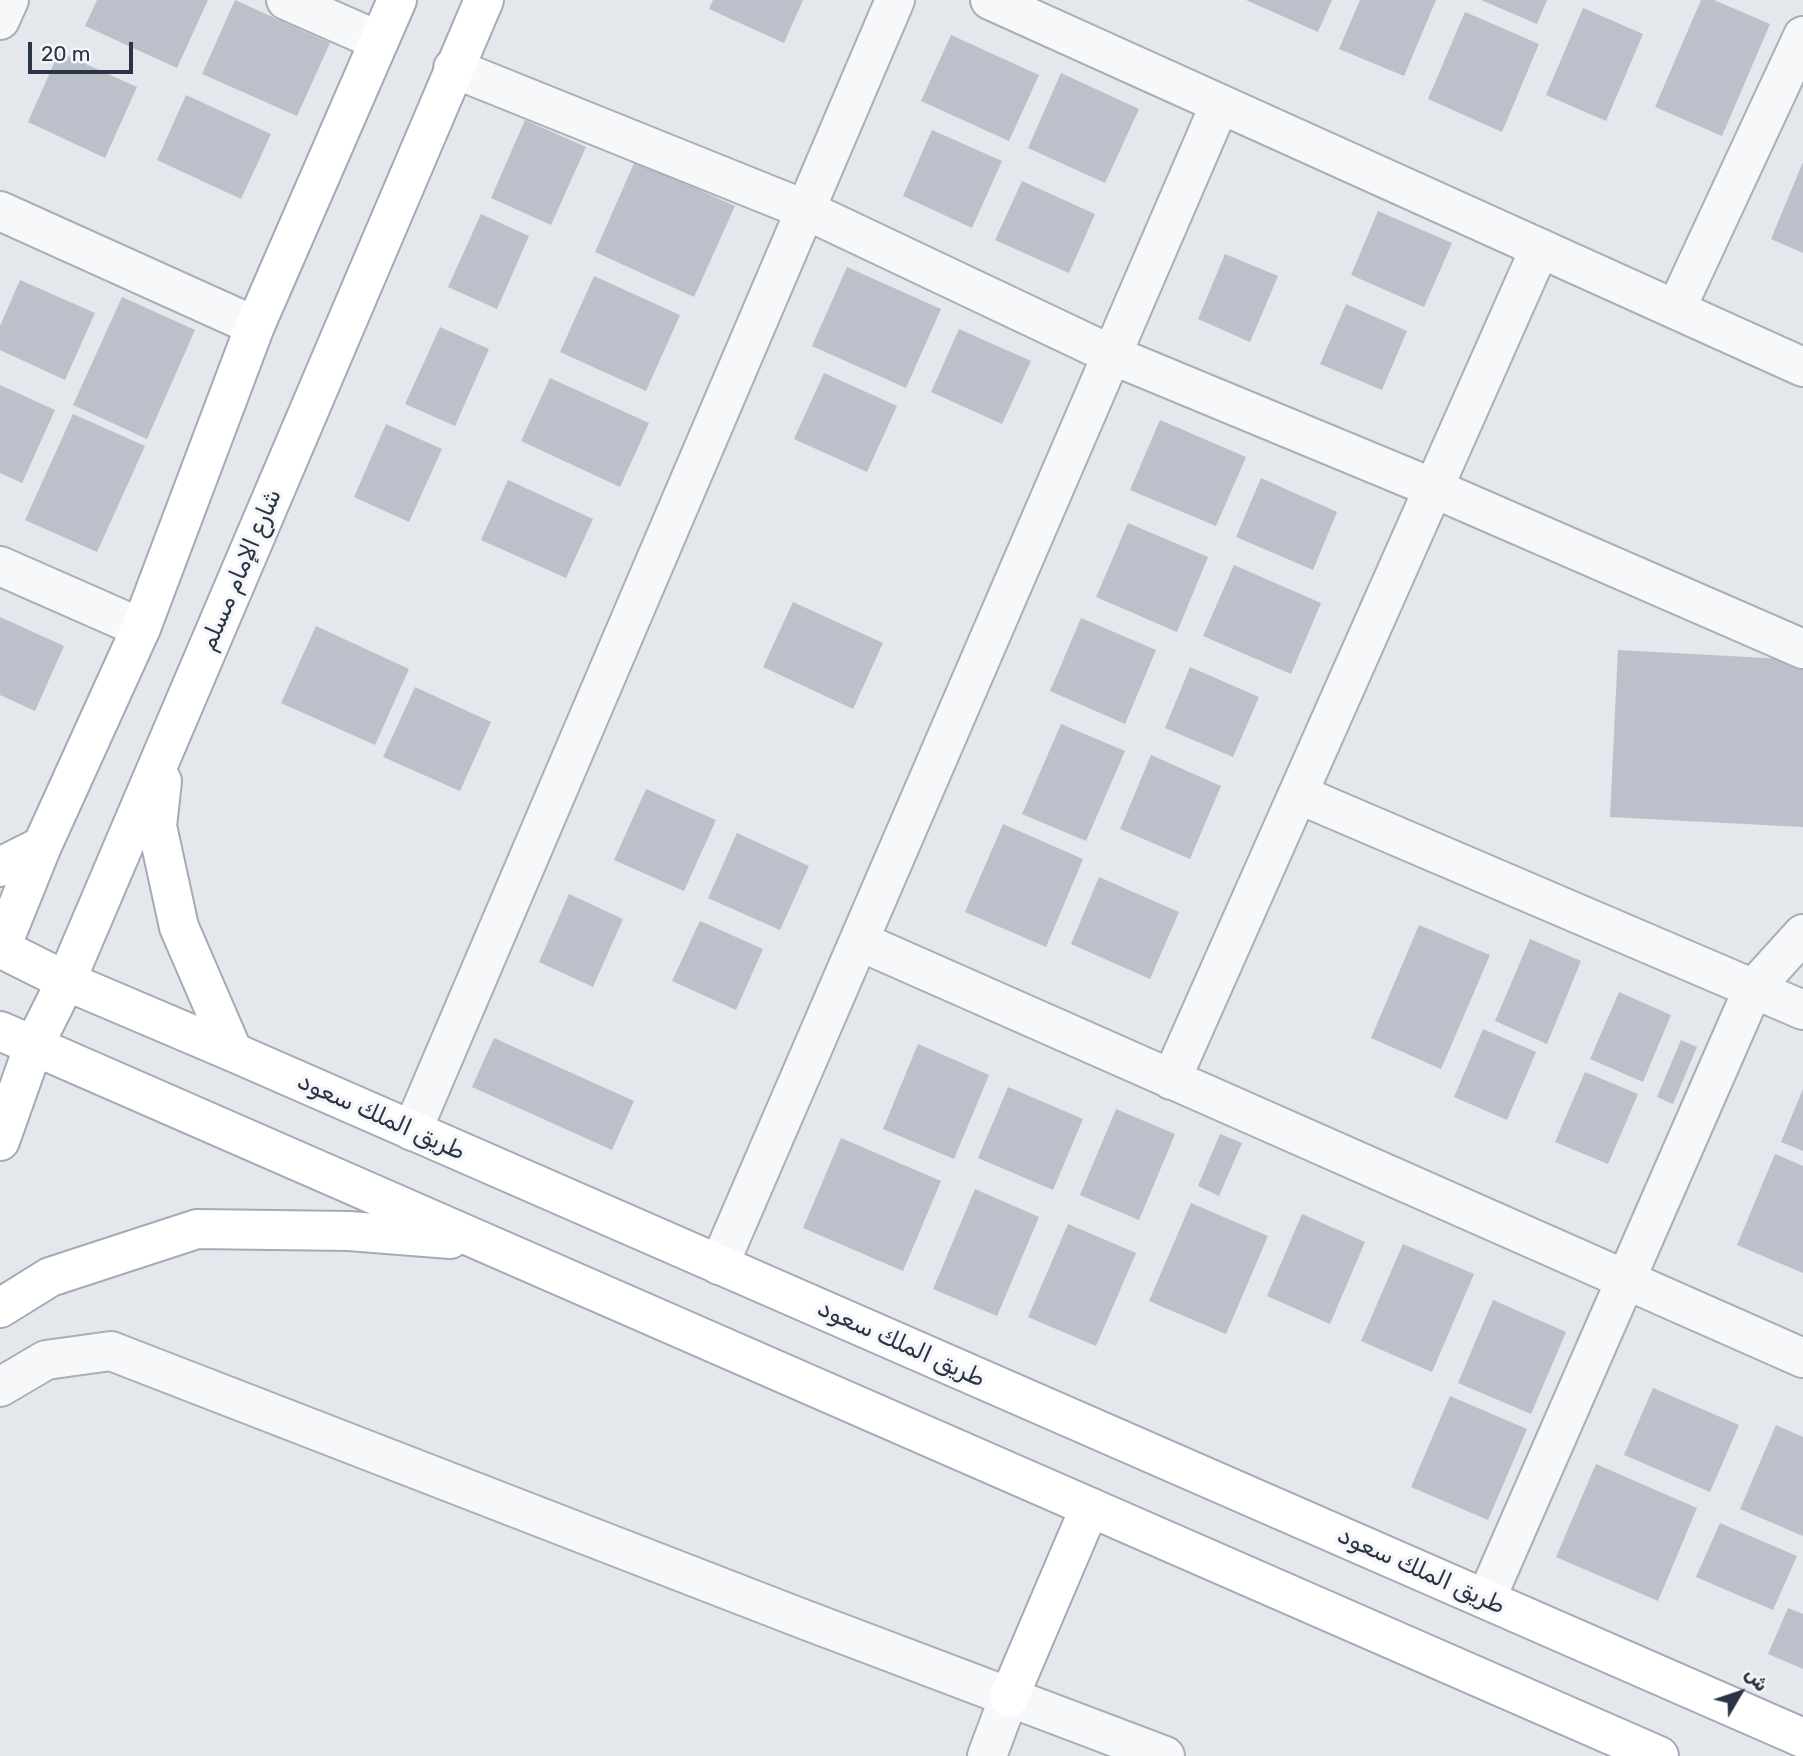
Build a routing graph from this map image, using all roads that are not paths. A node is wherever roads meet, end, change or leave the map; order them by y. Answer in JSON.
{"nodes":[{"id":1,"x":9,"y":0,"type":"edge"},
{"id":2,"x":286,"y":0,"type":"edge"},
{"id":3,"x":397,"y":0,"type":"edge"},
{"id":4,"x":484,"y":0,"type":"edge"},
{"id":5,"x":895,"y":0,"type":"edge"},
{"id":6,"x":990,"y":0,"type":"edge"},
{"id":7,"x":0,"y":20,"type":"edge"},
{"id":8,"x":1803,"y":36,"type":"edge"},
{"id":9,"x":380,"y":41,"type":"junction"},
{"id":10,"x":453,"y":68,"type":"junction"},
{"id":11,"x":1220,"y":104,"type":"junction"},
{"id":12,"x":806,"y":210,"type":"junction"},
{"id":13,"x":0,"y":211,"type":"edge"},
{"id":14,"x":1540,"y":248,"type":"junction"},
{"id":15,"x":1676,"y":309,"type":"junction"},
{"id":16,"x":255,"y":326,"type":"junction"},
{"id":17,"x":1112,"y":355,"type":"junction"},
{"id":18,"x":1803,"y":367,"type":"edge"},
{"id":19,"x":1433,"y":488,"type":"junction"},
{"id":20,"x":0,"y":566,"type":"edge"},
{"id":21,"x":141,"y":628,"type":"junction"},
{"id":22,"x":1803,"y":649,"type":"edge"},
{"id":23,"x":165,"y":749,"type":"junction"},
{"id":24,"x":1298,"y":794,"type":"junction"},
{"id":25,"x":43,"y":846,"type":"junction"},
{"id":26,"x":0,"y":867,"type":"edge"},
{"id":27,"x":1803,"y":934,"type":"edge"},
{"id":28,"x":859,"y":941,"type":"junction"},
{"id":29,"x":0,"y":949,"type":"edge"},
{"id":30,"x":66,"y":981,"type":"junction"},
{"id":31,"x":1753,"y":989,"type":"junction"},
{"id":32,"x":1803,"y":1010,"type":"edge"},
{"id":33,"x":17,"y":1038,"type":"edge"},
{"id":34,"x":233,"y":1052,"type":"junction"},
{"id":35,"x":1171,"y":1080,"type":"junction"},
{"id":36,"x":412,"y":1130,"type":"junction"},
{"id":37,"x":0,"y":1141,"type":"edge"},
{"id":38,"x":480,"y":1241,"type":"junction"},
{"id":39,"x":719,"y":1265,"type":"junction"},
{"id":40,"x":1625,"y":1279,"type":"junction"},
{"id":41,"x":0,"y":1308,"type":"edge"},
{"id":42,"x":1803,"y":1358,"type":"edge"},
{"id":43,"x":0,"y":1387,"type":"edge"},
{"id":44,"x":1090,"y":1507,"type":"junction"},
{"id":45,"x":1486,"y":1599,"type":"junction"},
{"id":46,"x":1009,"y":1697,"type":"junction"},
{"id":47,"x":1803,"y":1738,"type":"edge"},
{"id":48,"x":987,"y":1756,"type":"edge"},
{"id":49,"x":1165,"y":1756,"type":"edge"},
{"id":50,"x":1659,"y":1756,"type":"edge"}],
"edges":[{"from":1,"to":7,"type":"street"},
{"from":2,"to":9,"type":"street"},
{"from":3,"to":9,"type":"main road"},
{"from":4,"to":10,"type":"main road","name":"شارع الإمام مسلم"},
{"from":5,"to":12,"type":"street"},
{"from":6,"to":11,"type":"street"},
{"from":8,"to":15,"type":"street"},
{"from":9,"to":16,"type":"main road"},
{"from":10,"to":12,"type":"street"},
{"from":10,"to":23,"type":"main road","name":"شارع الإمام مسلم"},
{"from":11,"to":14,"type":"street"},
{"from":11,"to":17,"type":"street"},
{"from":12,"to":17,"type":"street"},
{"from":12,"to":36,"type":"street"},
{"from":13,"to":16,"type":"street"},
{"from":14,"to":15,"type":"street"},
{"from":14,"to":19,"type":"street"},
{"from":15,"to":18,"type":"street"},
{"from":16,"to":21,"type":"main road"},
{"from":17,"to":19,"type":"street"},
{"from":17,"to":28,"type":"street"},
{"from":19,"to":22,"type":"street"},
{"from":19,"to":24,"type":"street"},
{"from":20,"to":21,"type":"street"},
{"from":21,"to":25,"type":"main road"},
{"from":23,"to":30,"type":"main road","name":"شارع الإمام مسلم"},
{"from":23,"to":34,"type":"main road"},
{"from":24,"to":31,"type":"street"},
{"from":24,"to":35,"type":"street"},
{"from":25,"to":26,"type":"main road"},
{"from":25,"to":29,"type":"main road"},
{"from":27,"to":31,"type":"street"},
{"from":28,"to":35,"type":"street"},
{"from":28,"to":39,"type":"street"},
{"from":29,"to":30,"type":"main road","name":"طريق الملك سعود"},
{"from":30,"to":33,"type":"main road","name":"شارع الإمام مسلم"},
{"from":30,"to":34,"type":"main road","name":"طريق الملك سعود"},
{"from":31,"to":32,"type":"street"},
{"from":31,"to":40,"type":"street"},
{"from":33,"to":37,"type":"main road","name":"شارع الإمام مسلم"},
{"from":33,"to":38,"type":"main road"},
{"from":34,"to":36,"type":"main road","name":"طريق الملك سعود"},
{"from":35,"to":40,"type":"street"},
{"from":36,"to":39,"type":"main road","name":"طريق الملك سعود"},
{"from":38,"to":41,"type":"main road"},
{"from":38,"to":44,"type":"main road"},
{"from":39,"to":45,"type":"main road","name":"طريق الملك سعود"},
{"from":40,"to":42,"type":"street"},
{"from":40,"to":45,"type":"street"},
{"from":43,"to":46,"type":"street"},
{"from":44,"to":46,"type":"main road"},
{"from":44,"to":50,"type":"main road"},
{"from":45,"to":47,"type":"main road","name":"طريق الملك سعود"},
{"from":46,"to":48,"type":"street"},
{"from":46,"to":49,"type":"street"}]}
